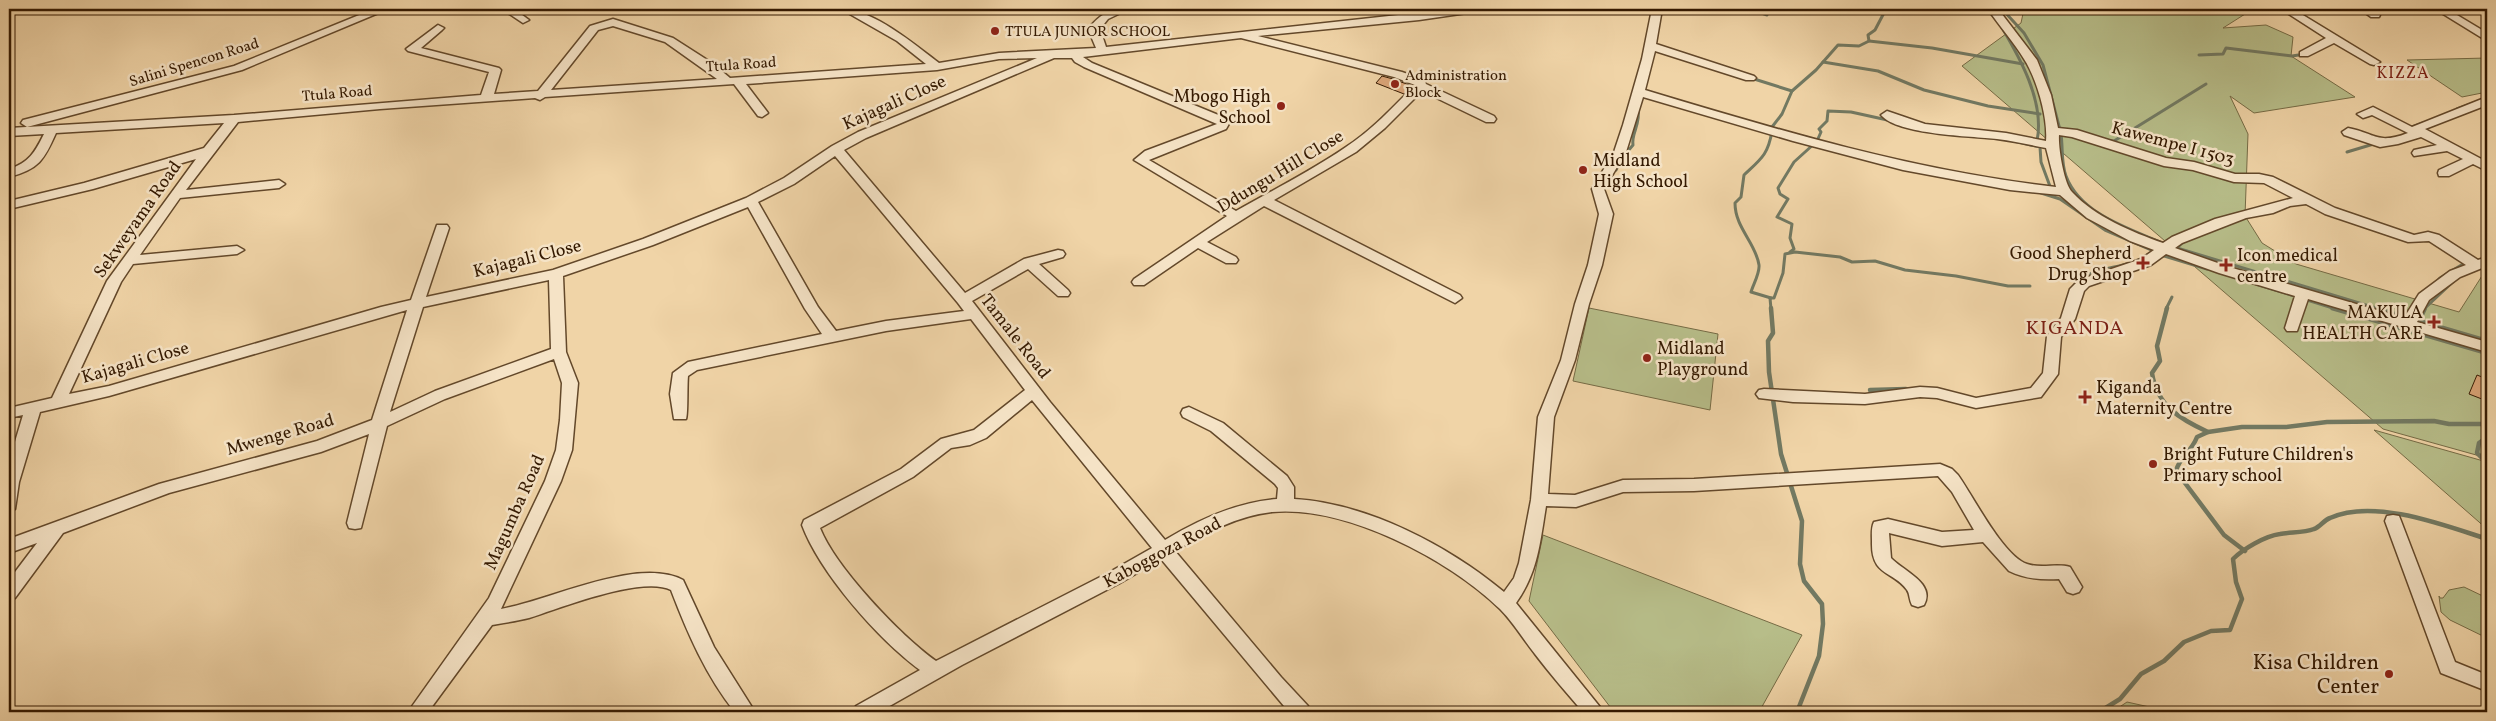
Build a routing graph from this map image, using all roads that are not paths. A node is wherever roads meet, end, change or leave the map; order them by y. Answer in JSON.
{"nodes":[{"id":1,"x":383,"y":9,"type":"edge"},
{"id":2,"x":507,"y":9,"type":"edge"},
{"id":3,"x":846,"y":9,"type":"edge"},
{"id":4,"x":1124,"y":9,"type":"edge"},
{"id":5,"x":1474,"y":9,"type":"edge"},
{"id":6,"x":1657,"y":9,"type":"edge"},
{"id":7,"x":1993,"y":9,"type":"edge"},
{"id":8,"x":2286,"y":9,"type":"edge"},
{"id":9,"x":2440,"y":9,"type":"edge"},
{"id":10,"x":523,"y":20,"type":"dead end"},
{"id":11,"x":438,"y":28,"type":"dead end"},
{"id":12,"x":1239,"y":34,"type":"junction"},
{"id":13,"x":2334,"y":38,"type":"junction"},
{"id":14,"x":2487,"y":38,"type":"edge"},
{"id":15,"x":1651,"y":46,"type":"junction"},
{"id":16,"x":1102,"y":50,"type":"junction"},
{"id":17,"x":1076,"y":54,"type":"junction"},
{"id":18,"x":2304,"y":54,"type":"dead end"},
{"id":19,"x":1054,"y":55,"type":"junction"},
{"id":20,"x":2374,"y":62,"type":"dead end"},
{"id":21,"x":937,"y":67,"type":"junction"},
{"id":22,"x":1750,"y":78,"type":"dead end"},
{"id":23,"x":732,"y":81,"type":"junction"},
{"id":24,"x":1421,"y":86,"type":"junction"},
{"id":25,"x":1640,"y":92,"type":"junction"},
{"id":26,"x":540,"y":96,"type":"junction"},
{"id":27,"x":486,"y":99,"type":"junction"},
{"id":28,"x":2487,"y":101,"type":"edge"},
{"id":29,"x":762,"y":113,"type":"dead end"},
{"id":30,"x":2363,"y":114,"type":"dead end"},
{"id":31,"x":1888,"y":115,"type":"dead end"},
{"id":32,"x":234,"y":118,"type":"junction"},
{"id":33,"x":1490,"y":120,"type":"dead end"},
{"id":34,"x":9,"y":128,"type":"edge"},
{"id":35,"x":52,"y":129,"type":"junction"},
{"id":36,"x":2053,"y":131,"type":"junction"},
{"id":37,"x":9,"y":132,"type":"edge"},
{"id":38,"x":2348,"y":132,"type":"dead end"},
{"id":39,"x":2420,"y":132,"type":"junction"},
{"id":40,"x":2052,"y":146,"type":"junction"},
{"id":41,"x":2448,"y":147,"type":"junction"},
{"id":42,"x":836,"y":149,"type":"junction"},
{"id":43,"x":209,"y":151,"type":"junction"},
{"id":44,"x":2418,"y":153,"type":"dead end"},
{"id":45,"x":2472,"y":160,"type":"junction"},
{"id":46,"x":2487,"y":167,"type":"edge"},
{"id":47,"x":9,"y":173,"type":"edge"},
{"id":48,"x":2444,"y":173,"type":"dead end"},
{"id":49,"x":279,"y":184,"type":"dead end"},
{"id":50,"x":2064,"y":192,"type":"junction"},
{"id":51,"x":175,"y":195,"type":"junction"},
{"id":52,"x":1263,"y":200,"type":"junction"},
{"id":53,"x":2310,"y":200,"type":"junction"},
{"id":54,"x":751,"y":201,"type":"junction"},
{"id":55,"x":9,"y":205,"type":"edge"},
{"id":56,"x":1236,"y":216,"type":"junction"},
{"id":57,"x":442,"y":228,"type":"dead end"},
{"id":58,"x":1196,"y":242,"type":"junction"},
{"id":59,"x":237,"y":250,"type":"dead end"},
{"id":60,"x":2166,"y":250,"type":"junction"},
{"id":61,"x":1058,"y":254,"type":"dead end"},
{"id":62,"x":128,"y":260,"type":"junction"},
{"id":63,"x":1231,"y":260,"type":"dead end"},
{"id":64,"x":1028,"y":262,"type":"junction"},
{"id":65,"x":2482,"y":263,"type":"edge"},
{"id":66,"x":556,"y":274,"type":"junction"},
{"id":67,"x":1139,"y":282,"type":"dead end"},
{"id":68,"x":1063,"y":293,"type":"dead end"},
{"id":69,"x":2303,"y":293,"type":"junction"},
{"id":70,"x":1456,"y":298,"type":"dead end"},
{"id":71,"x":964,"y":300,"type":"junction"},
{"id":72,"x":415,"y":303,"type":"junction"},
{"id":73,"x":975,"y":314,"type":"junction"},
{"id":74,"x":2408,"y":324,"type":"junction"},
{"id":75,"x":2292,"y":328,"type":"dead end"},
{"id":76,"x":832,"y":337,"type":"junction"},
{"id":77,"x":2487,"y":347,"type":"edge"},
{"id":78,"x":559,"y":352,"type":"junction"},
{"id":79,"x":1034,"y":391,"type":"junction"},
{"id":80,"x":1771,"y":395,"type":"dead end"},
{"id":81,"x":57,"y":403,"type":"junction"},
{"id":82,"x":33,"y":408,"type":"junction"},
{"id":83,"x":1189,"y":412,"type":"dead end"},
{"id":84,"x":9,"y":413,"type":"edge"},
{"id":85,"x":680,"y":415,"type":"dead end"},
{"id":86,"x":381,"y":422,"type":"junction"},
{"id":87,"x":1539,"y":500,"type":"junction"},
{"id":88,"x":9,"y":505,"type":"edge"},
{"id":89,"x":1286,"y":505,"type":"junction"},
{"id":90,"x":2392,"y":521,"type":"dead end"},
{"id":91,"x":355,"y":523,"type":"dead end"},
{"id":92,"x":56,"y":530,"type":"junction"},
{"id":93,"x":1987,"y":535,"type":"junction"},
{"id":94,"x":9,"y":546,"type":"edge"},
{"id":95,"x":1164,"y":548,"type":"junction"},
{"id":96,"x":2073,"y":586,"type":"dead end"},
{"id":97,"x":9,"y":593,"type":"edge"},
{"id":98,"x":1918,"y":600,"type":"dead end"},
{"id":99,"x":1506,"y":604,"type":"junction"},
{"id":100,"x":486,"y":619,"type":"junction"},
{"id":101,"x":934,"y":670,"type":"junction"},
{"id":102,"x":2487,"y":684,"type":"edge"},
{"id":103,"x":417,"y":712,"type":"edge"},
{"id":104,"x":746,"y":712,"type":"edge"},
{"id":105,"x":863,"y":712,"type":"edge"},
{"id":106,"x":1301,"y":712,"type":"edge"},
{"id":107,"x":1594,"y":712,"type":"edge"}],
"edges":[{"from":1,"to":34,"type":"street","name":"Salini Spencon Road"},
{"from":2,"to":10,"type":"street"},
{"from":3,"to":21,"type":"street"},
{"from":4,"to":16,"type":"street"},
{"from":5,"to":12,"type":"street","name":"Ttula Road"},
{"from":6,"to":15,"type":"street"},
{"from":7,"to":36,"type":"street"},
{"from":8,"to":13,"type":"street"},
{"from":9,"to":14,"type":"street"},
{"from":11,"to":27,"type":"street"},
{"from":12,"to":16,"type":"street","name":"Ttula Road"},
{"from":12,"to":24,"type":"street"},
{"from":13,"to":18,"type":"street"},
{"from":13,"to":20,"type":"street"},
{"from":15,"to":22,"type":"street"},
{"from":15,"to":25,"type":"street"},
{"from":16,"to":17,"type":"street","name":"Ttula Road"},
{"from":17,"to":19,"type":"street","name":"Ttula Road"},
{"from":17,"to":56,"type":"street"},
{"from":19,"to":21,"type":"street","name":"Ttula Road"},
{"from":19,"to":42,"type":"street","name":"Kajagali Close"},
{"from":21,"to":23,"type":"street","name":"Ttula Road"},
{"from":23,"to":26,"type":"street","name":"Ttula Road"},
{"from":23,"to":26,"type":"street"},
{"from":23,"to":29,"type":"street"},
{"from":24,"to":33,"type":"street"},
{"from":24,"to":52,"type":"street","name":"Ddungu Hill Close"},
{"from":25,"to":50,"type":"street"},
{"from":25,"to":87,"type":"street"},
{"from":26,"to":27,"type":"street","name":"Ttula Road"},
{"from":27,"to":32,"type":"street","name":"Ttula Road"},
{"from":28,"to":39,"type":"street"},
{"from":30,"to":39,"type":"street"},
{"from":31,"to":40,"type":"street"},
{"from":32,"to":35,"type":"street","name":"Ttula Road"},
{"from":32,"to":43,"type":"street","name":"Sekweyama Road"},
{"from":35,"to":37,"type":"street","name":"Ttula Road"},
{"from":35,"to":47,"type":"street"},
{"from":36,"to":40,"type":"street"},
{"from":36,"to":53,"type":"street","name":"Kawempe I 1503"},
{"from":38,"to":39,"type":"street"},
{"from":39,"to":41,"type":"street"},
{"from":40,"to":50,"type":"street"},
{"from":41,"to":44,"type":"street"},
{"from":41,"to":45,"type":"street"},
{"from":42,"to":54,"type":"street","name":"Kajagali Close"},
{"from":42,"to":71,"type":"street","name":"Tamale Road"},
{"from":43,"to":51,"type":"street","name":"Sekweyama Road"},
{"from":43,"to":55,"type":"street"},
{"from":45,"to":46,"type":"street"},
{"from":45,"to":48,"type":"street"},
{"from":49,"to":51,"type":"street"},
{"from":50,"to":60,"type":"street"},
{"from":51,"to":62,"type":"street","name":"Sekweyama Road"},
{"from":52,"to":56,"type":"street","name":"Ddungu Hill Close"},
{"from":52,"to":70,"type":"street"},
{"from":53,"to":60,"type":"street"},
{"from":53,"to":65,"type":"street","name":"Kawempe I 1503"},
{"from":54,"to":66,"type":"street","name":"Kajagali Close"},
{"from":54,"to":76,"type":"street"},
{"from":56,"to":58,"type":"street","name":"Ddungu Hill Close"},
{"from":57,"to":72,"type":"street"},
{"from":58,"to":63,"type":"street"},
{"from":58,"to":67,"type":"street","name":"Ddungu Hill Close"},
{"from":59,"to":62,"type":"street"},
{"from":60,"to":69,"type":"street"},
{"from":60,"to":80,"type":"street"},
{"from":61,"to":64,"type":"street"},
{"from":62,"to":81,"type":"street","name":"Sekweyama Road"},
{"from":64,"to":68,"type":"street"},
{"from":64,"to":71,"type":"street"},
{"from":65,"to":74,"type":"street"},
{"from":66,"to":72,"type":"street","name":"Kajagali Close"},
{"from":66,"to":78,"type":"street","name":"Magumba Road"},
{"from":69,"to":74,"type":"street"},
{"from":69,"to":75,"type":"street"},
{"from":71,"to":73,"type":"street","name":"Tamale Road"},
{"from":72,"to":81,"type":"street","name":"Kajagali Close"},
{"from":72,"to":86,"type":"street"},
{"from":73,"to":76,"type":"street"},
{"from":73,"to":79,"type":"street","name":"Tamale Road"},
{"from":74,"to":77,"type":"street"},
{"from":76,"to":85,"type":"street"},
{"from":78,"to":86,"type":"street","name":"Mwenge Road"},
{"from":78,"to":100,"type":"street","name":"Magumba Road"},
{"from":79,"to":95,"type":"street","name":"Tamale Road"},
{"from":79,"to":101,"type":"street"},
{"from":81,"to":82,"type":"street","name":"Kajagali Close"},
{"from":82,"to":84,"type":"street","name":"Kajagali Close"},
{"from":82,"to":88,"type":"street"},
{"from":83,"to":89,"type":"street"},
{"from":86,"to":91,"type":"street"},
{"from":86,"to":92,"type":"street","name":"Mwenge Road"},
{"from":87,"to":93,"type":"street"},
{"from":87,"to":99,"type":"street"},
{"from":89,"to":95,"type":"street","name":"Kaboggoza Road"},
{"from":89,"to":99,"type":"street","name":"Kaboggoza Road"},
{"from":90,"to":102,"type":"street"},
{"from":92,"to":94,"type":"street","name":"Mwenge Road"},
{"from":92,"to":97,"type":"street"},
{"from":93,"to":96,"type":"street"},
{"from":93,"to":98,"type":"street"},
{"from":95,"to":101,"type":"street","name":"Kaboggoza Road"},
{"from":95,"to":106,"type":"street","name":"Tamale Road"},
{"from":99,"to":107,"type":"street","name":"Kaboggoza Road"},
{"from":100,"to":103,"type":"street","name":"Magumba Road"},
{"from":100,"to":104,"type":"street"},
{"from":101,"to":105,"type":"street","name":"Kaboggoza Road"}]}
